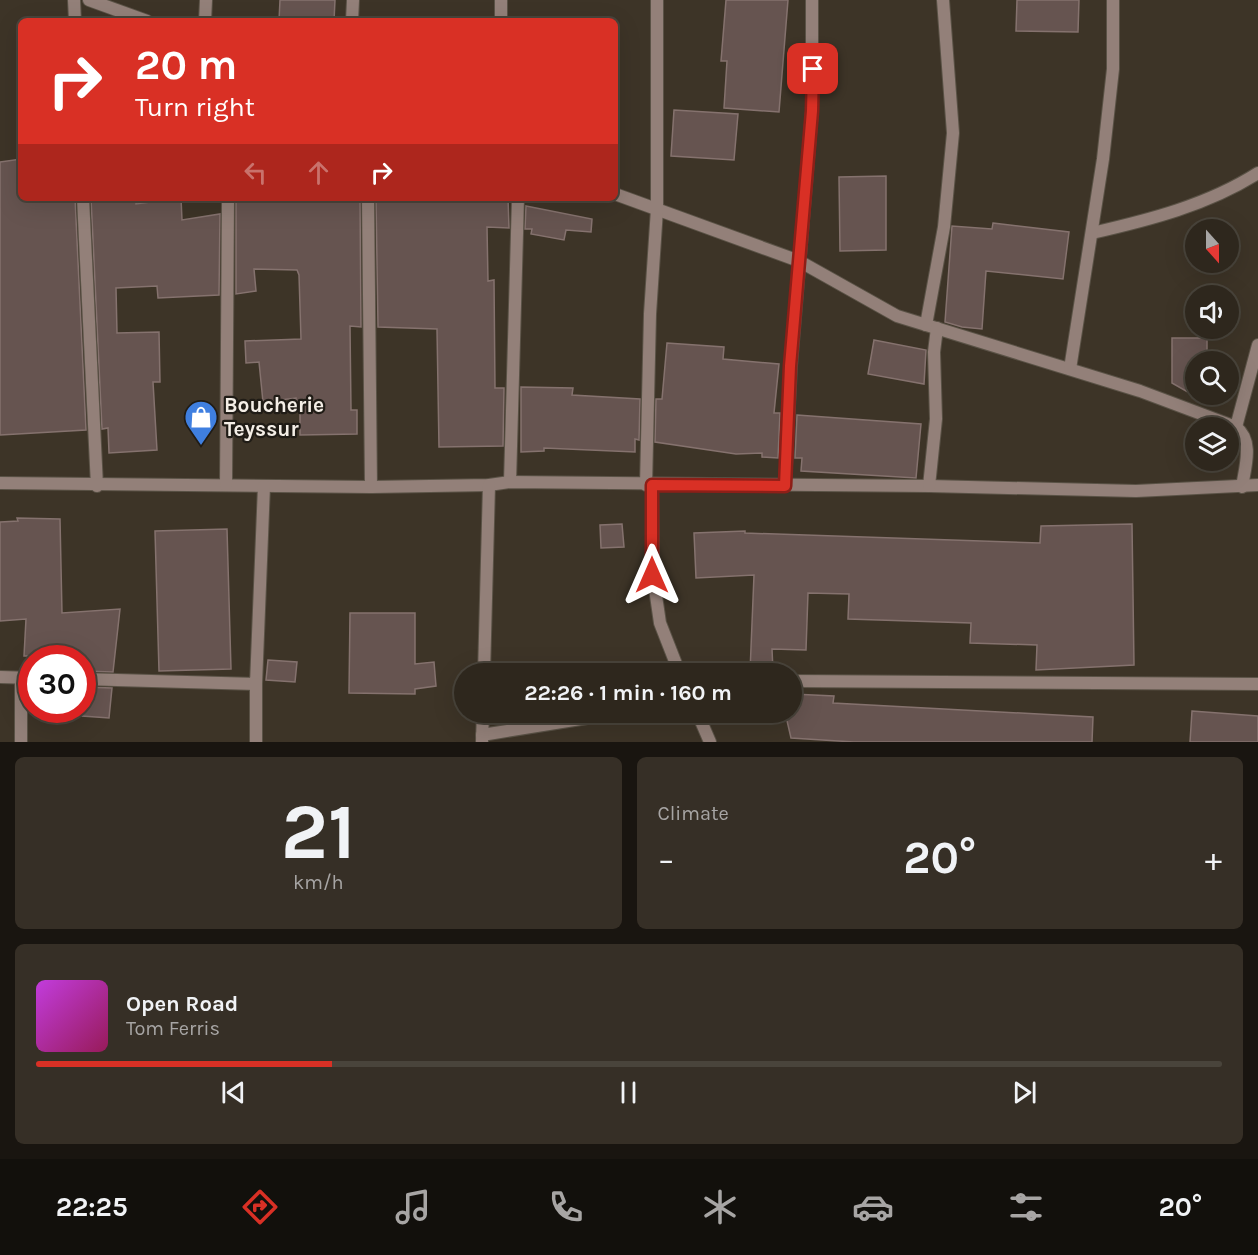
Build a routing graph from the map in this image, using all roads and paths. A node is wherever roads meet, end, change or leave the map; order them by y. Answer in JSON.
{"nodes":[{"id":1,"x":74,"y":0,"type":"edge"},
{"id":2,"x":89,"y":0,"type":"edge"},
{"id":3,"x":206,"y":0,"type":"edge"},
{"id":4,"x":353,"y":0,"type":"edge"},
{"id":5,"x":501,"y":0,"type":"edge"},
{"id":6,"x":657,"y":0,"type":"edge"},
{"id":7,"x":812,"y":0,"type":"edge"},
{"id":8,"x":943,"y":0,"type":"edge"},
{"id":9,"x":1113,"y":0,"type":"edge"},
{"id":10,"x":75,"y":18,"type":"edge"},
{"id":11,"x":139,"y":18,"type":"edge"},
{"id":12,"x":205,"y":18,"type":"edge"},
{"id":13,"x":352,"y":18,"type":"edge"},
{"id":14,"x":501,"y":18,"type":"edge"},
{"id":15,"x":1258,"y":173,"type":"edge"},
{"id":16,"x":618,"y":195,"type":"edge"},
{"id":17,"x":83,"y":201,"type":"edge"},
{"id":18,"x":228,"y":201,"type":"edge"},
{"id":19,"x":368,"y":201,"type":"edge"},
{"id":20,"x":518,"y":201,"type":"edge"},
{"id":21,"x":657,"y":209,"type":"junction"},
{"id":22,"x":1092,"y":233,"type":"junction"},
{"id":23,"x":799,"y":261,"type":"junction"},
{"id":24,"x":932,"y":326,"type":"junction"},
{"id":25,"x":1258,"y":345,"type":"edge"},
{"id":26,"x":1070,"y":369,"type":"junction"},
{"id":27,"x":1209,"y":417,"type":"edge"},
{"id":28,"x":1239,"y":417,"type":"edge"},
{"id":29,"x":1239,"y":429,"type":"edge"},
{"id":30,"x":510,"y":482,"type":"junction"},
{"id":31,"x":0,"y":483,"type":"edge"},
{"id":32,"x":226,"y":485,"type":"junction"},
{"id":33,"x":489,"y":485,"type":"junction"},
{"id":34,"x":649,"y":485,"type":"junction"},
{"id":35,"x":1258,"y":485,"type":"edge"},
{"id":36,"x":97,"y":486,"type":"junction"},
{"id":37,"x":264,"y":486,"type":"junction"},
{"id":38,"x":785,"y":486,"type":"junction"},
{"id":39,"x":929,"y":486,"type":"junction"},
{"id":40,"x":371,"y":487,"type":"junction"},
{"id":41,"x":1242,"y":487,"type":"junction"},
{"id":42,"x":484,"y":663,"type":"edge"},
{"id":43,"x":676,"y":663,"type":"edge"},
{"id":44,"x":0,"y":677,"type":"edge"},
{"id":45,"x":18,"y":678,"type":"edge"},
{"id":46,"x":96,"y":680,"type":"edge"},
{"id":47,"x":802,"y":681,"type":"edge"},
{"id":48,"x":256,"y":684,"type":"junction"},
{"id":49,"x":1258,"y":684,"type":"edge"},
{"id":50,"x":22,"y":723,"type":"edge"},
{"id":51,"x":483,"y":723,"type":"edge"},
{"id":52,"x":566,"y":723,"type":"edge"},
{"id":53,"x":702,"y":723,"type":"edge"},
{"id":54,"x":482,"y":739,"type":"edge"},
{"id":55,"x":21,"y":742,"type":"edge"},
{"id":56,"x":256,"y":742,"type":"edge"},
{"id":57,"x":710,"y":742,"type":"edge"}],
"edges":[{"from":1,"to":10,"type":"street"},
{"from":2,"to":11,"type":"street"},
{"from":3,"to":12,"type":"street"},
{"from":4,"to":13,"type":"street"},
{"from":5,"to":14,"type":"street"},
{"from":6,"to":21,"type":"street"},
{"from":7,"to":23,"type":"street"},
{"from":8,"to":24,"type":"street"},
{"from":9,"to":22,"type":"street"},
{"from":15,"to":22,"type":"street"},
{"from":16,"to":21,"type":"street"},
{"from":17,"to":36,"type":"street"},
{"from":18,"to":32,"type":"street"},
{"from":19,"to":40,"type":"street"},
{"from":20,"to":30,"type":"street"},
{"from":21,"to":23,"type":"street"},
{"from":21,"to":34,"type":"street"},
{"from":22,"to":26,"type":"street"},
{"from":23,"to":24,"type":"street"},
{"from":23,"to":38,"type":"street"},
{"from":24,"to":26,"type":"street"},
{"from":24,"to":39,"type":"street"},
{"from":25,"to":28,"type":"street"},
{"from":26,"to":27,"type":"street"},
{"from":29,"to":41,"type":"street"},
{"from":30,"to":33,"type":"street"},
{"from":30,"to":34,"type":"street"},
{"from":31,"to":36,"type":"street"},
{"from":32,"to":36,"type":"street"},
{"from":32,"to":37,"type":"street"},
{"from":33,"to":40,"type":"street"},
{"from":33,"to":42,"type":"street"},
{"from":34,"to":38,"type":"street"},
{"from":34,"to":43,"type":"street"},
{"from":35,"to":41,"type":"street"},
{"from":37,"to":40,"type":"street"},
{"from":37,"to":48,"type":"street"},
{"from":38,"to":39,"type":"street"},
{"from":39,"to":41,"type":"street"},
{"from":44,"to":45,"type":"street"},
{"from":46,"to":48,"type":"street"},
{"from":47,"to":49,"type":"street"},
{"from":48,"to":56,"type":"street"},
{"from":50,"to":55,"type":"street"},
{"from":51,"to":54,"type":"street"},
{"from":52,"to":54,"type":"street"},
{"from":53,"to":57,"type":"street"}]}
